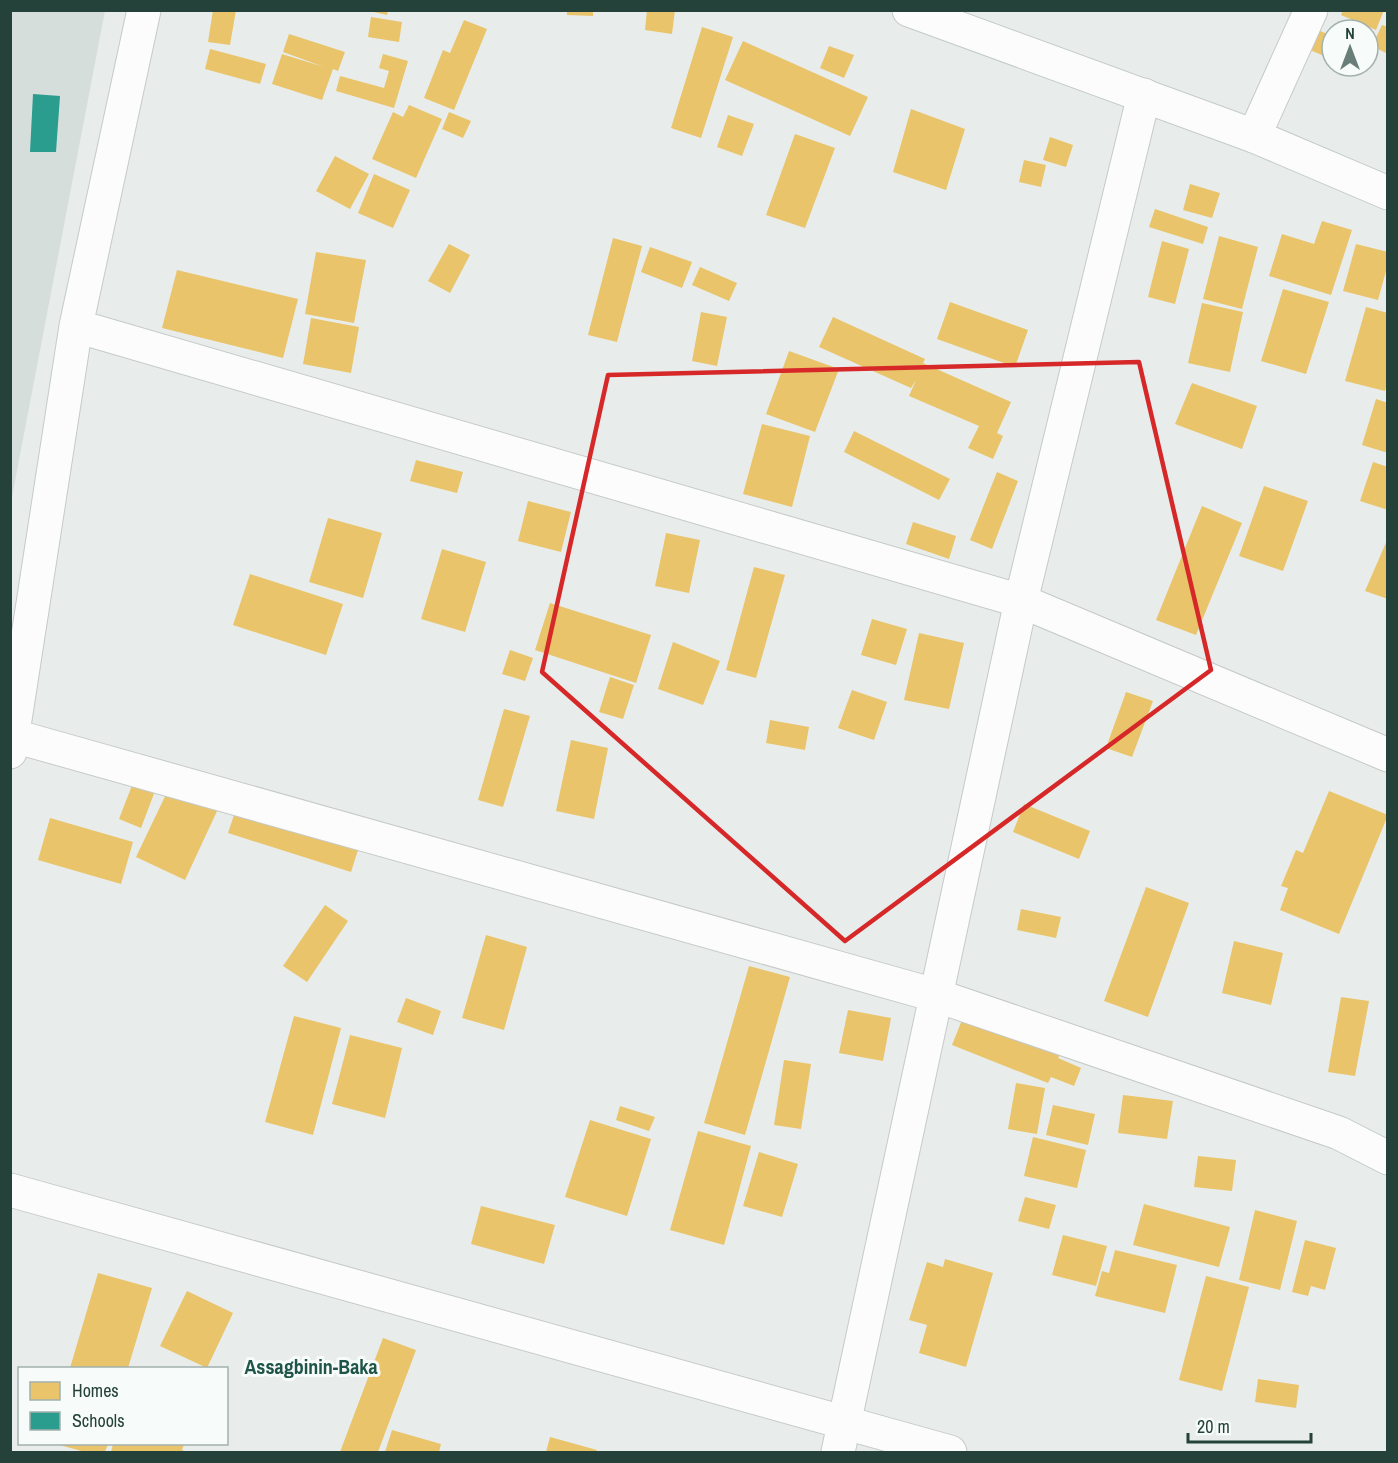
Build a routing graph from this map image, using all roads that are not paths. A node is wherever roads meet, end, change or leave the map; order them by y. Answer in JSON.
{"nodes":[{"id":1,"x":144,"y":10,"type":"edge"},
{"id":2,"x":909,"y":10,"type":"edge"},
{"id":3,"x":1311,"y":10,"type":"edge"},
{"id":4,"x":1144,"y":95,"type":"junction"},
{"id":5,"x":1254,"y":136,"type":"junction"},
{"id":6,"x":1388,"y":193,"type":"edge"},
{"id":7,"x":76,"y":326,"type":"junction"},
{"id":8,"x":1021,"y":601,"type":"junction"},
{"id":9,"x":12,"y":744,"type":"edge"},
{"id":10,"x":1388,"y":755,"type":"edge"},
{"id":11,"x":938,"y":996,"type":"junction"},
{"id":12,"x":1388,"y":1158,"type":"edge"},
{"id":13,"x":10,"y":1190,"type":"edge"},
{"id":14,"x":840,"y":1438,"type":"edge"},
{"id":15,"x":950,"y":1452,"type":"edge"}],
"edges":[{"from":1,"to":7,"type":"street"},
{"from":2,"to":4,"type":"street"},
{"from":3,"to":5,"type":"street"},
{"from":4,"to":5,"type":"street"},
{"from":4,"to":8,"type":"street"},
{"from":5,"to":6,"type":"street"},
{"from":7,"to":8,"type":"street"},
{"from":7,"to":9,"type":"street"},
{"from":8,"to":10,"type":"street"},
{"from":8,"to":11,"type":"street"},
{"from":9,"to":11,"type":"street"},
{"from":11,"to":12,"type":"street"},
{"from":11,"to":14,"type":"street"},
{"from":13,"to":14,"type":"street"},
{"from":14,"to":15,"type":"street"}]}
